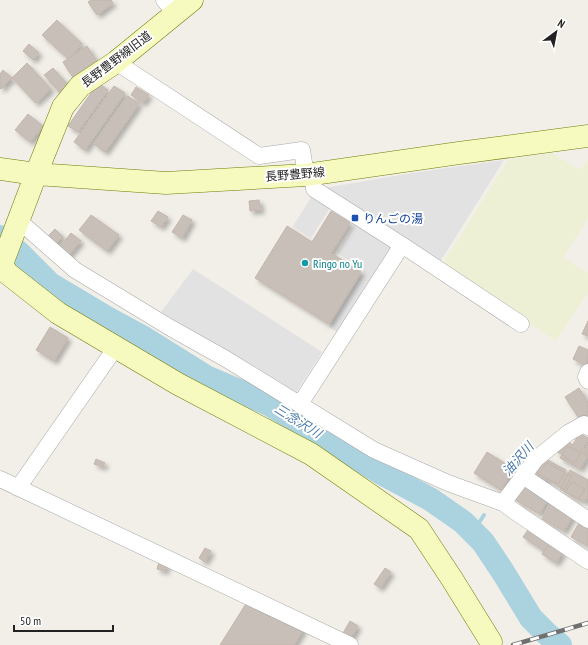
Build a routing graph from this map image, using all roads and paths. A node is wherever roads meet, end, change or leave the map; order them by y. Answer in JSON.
{"nodes":[{"id":1,"x":192,"y":0,"type":"edge"},
{"id":2,"x":170,"y":7,"type":"edge"},
{"id":3,"x":116,"y":62,"type":"junction"},
{"id":4,"x":588,"y":136,"type":"edge"},
{"id":5,"x":0,"y":169,"type":"edge"},
{"id":6,"x":36,"y":174,"type":"junction"},
{"id":7,"x":309,"y":174,"type":"junction"},
{"id":8,"x":17,"y":225,"type":"junction"},
{"id":9,"x":402,"y":245,"type":"junction"},
{"id":10,"x":3,"y":260,"type":"edge"},
{"id":11,"x":521,"y":324,"type":"dead end"},
{"id":12,"x":116,"y":347,"type":"junction"},
{"id":13,"x":588,"y":372,"type":"edge"},
{"id":14,"x":588,"y":381,"type":"edge"},
{"id":15,"x":300,"y":404,"type":"junction"},
{"id":16,"x":587,"y":424,"type":"edge"},
{"id":17,"x":523,"y":476,"type":"junction"},
{"id":18,"x":0,"y":479,"type":"edge"},
{"id":19,"x":18,"y":488,"type":"junction"},
{"id":20,"x":503,"y":503,"type":"junction"},
{"id":21,"x":588,"y":520,"type":"edge"},
{"id":22,"x":588,"y":561,"type":"edge"},
{"id":23,"x":491,"y":642,"type":"dead end"},
{"id":24,"x":350,"y":645,"type":"edge"}],
"edges":[{"from":1,"to":2,"type":"street","name":"長野豊野線旧道"},
{"from":2,"to":3,"type":"street","name":"長野豊野線旧道"},
{"from":3,"to":6,"type":"street","name":"長野豊野線旧道"},
{"from":3,"to":7,"type":"street"},
{"from":4,"to":7,"type":"street","name":"長野豊野線"},
{"from":5,"to":6,"type":"street","name":"長野豊野線"},
{"from":6,"to":7,"type":"street","name":"長野豊野線"},
{"from":6,"to":8,"type":"street","name":"長野豊野線旧道"},
{"from":7,"to":9,"type":"street"},
{"from":8,"to":10,"type":"street","name":"長野豊野線旧道"},
{"from":8,"to":15,"type":"street"},
{"from":9,"to":11,"type":"street"},
{"from":9,"to":15,"type":"street"},
{"from":10,"to":12,"type":"street"},
{"from":12,"to":19,"type":"street"},
{"from":12,"to":23,"type":"street"},
{"from":13,"to":14,"type":"street"},
{"from":15,"to":20,"type":"street"},
{"from":16,"to":17,"type":"street"},
{"from":17,"to":20,"type":"street"},
{"from":17,"to":21,"type":"street"},
{"from":18,"to":19,"type":"street"},
{"from":19,"to":24,"type":"street"},
{"from":20,"to":22,"type":"street"}]}
